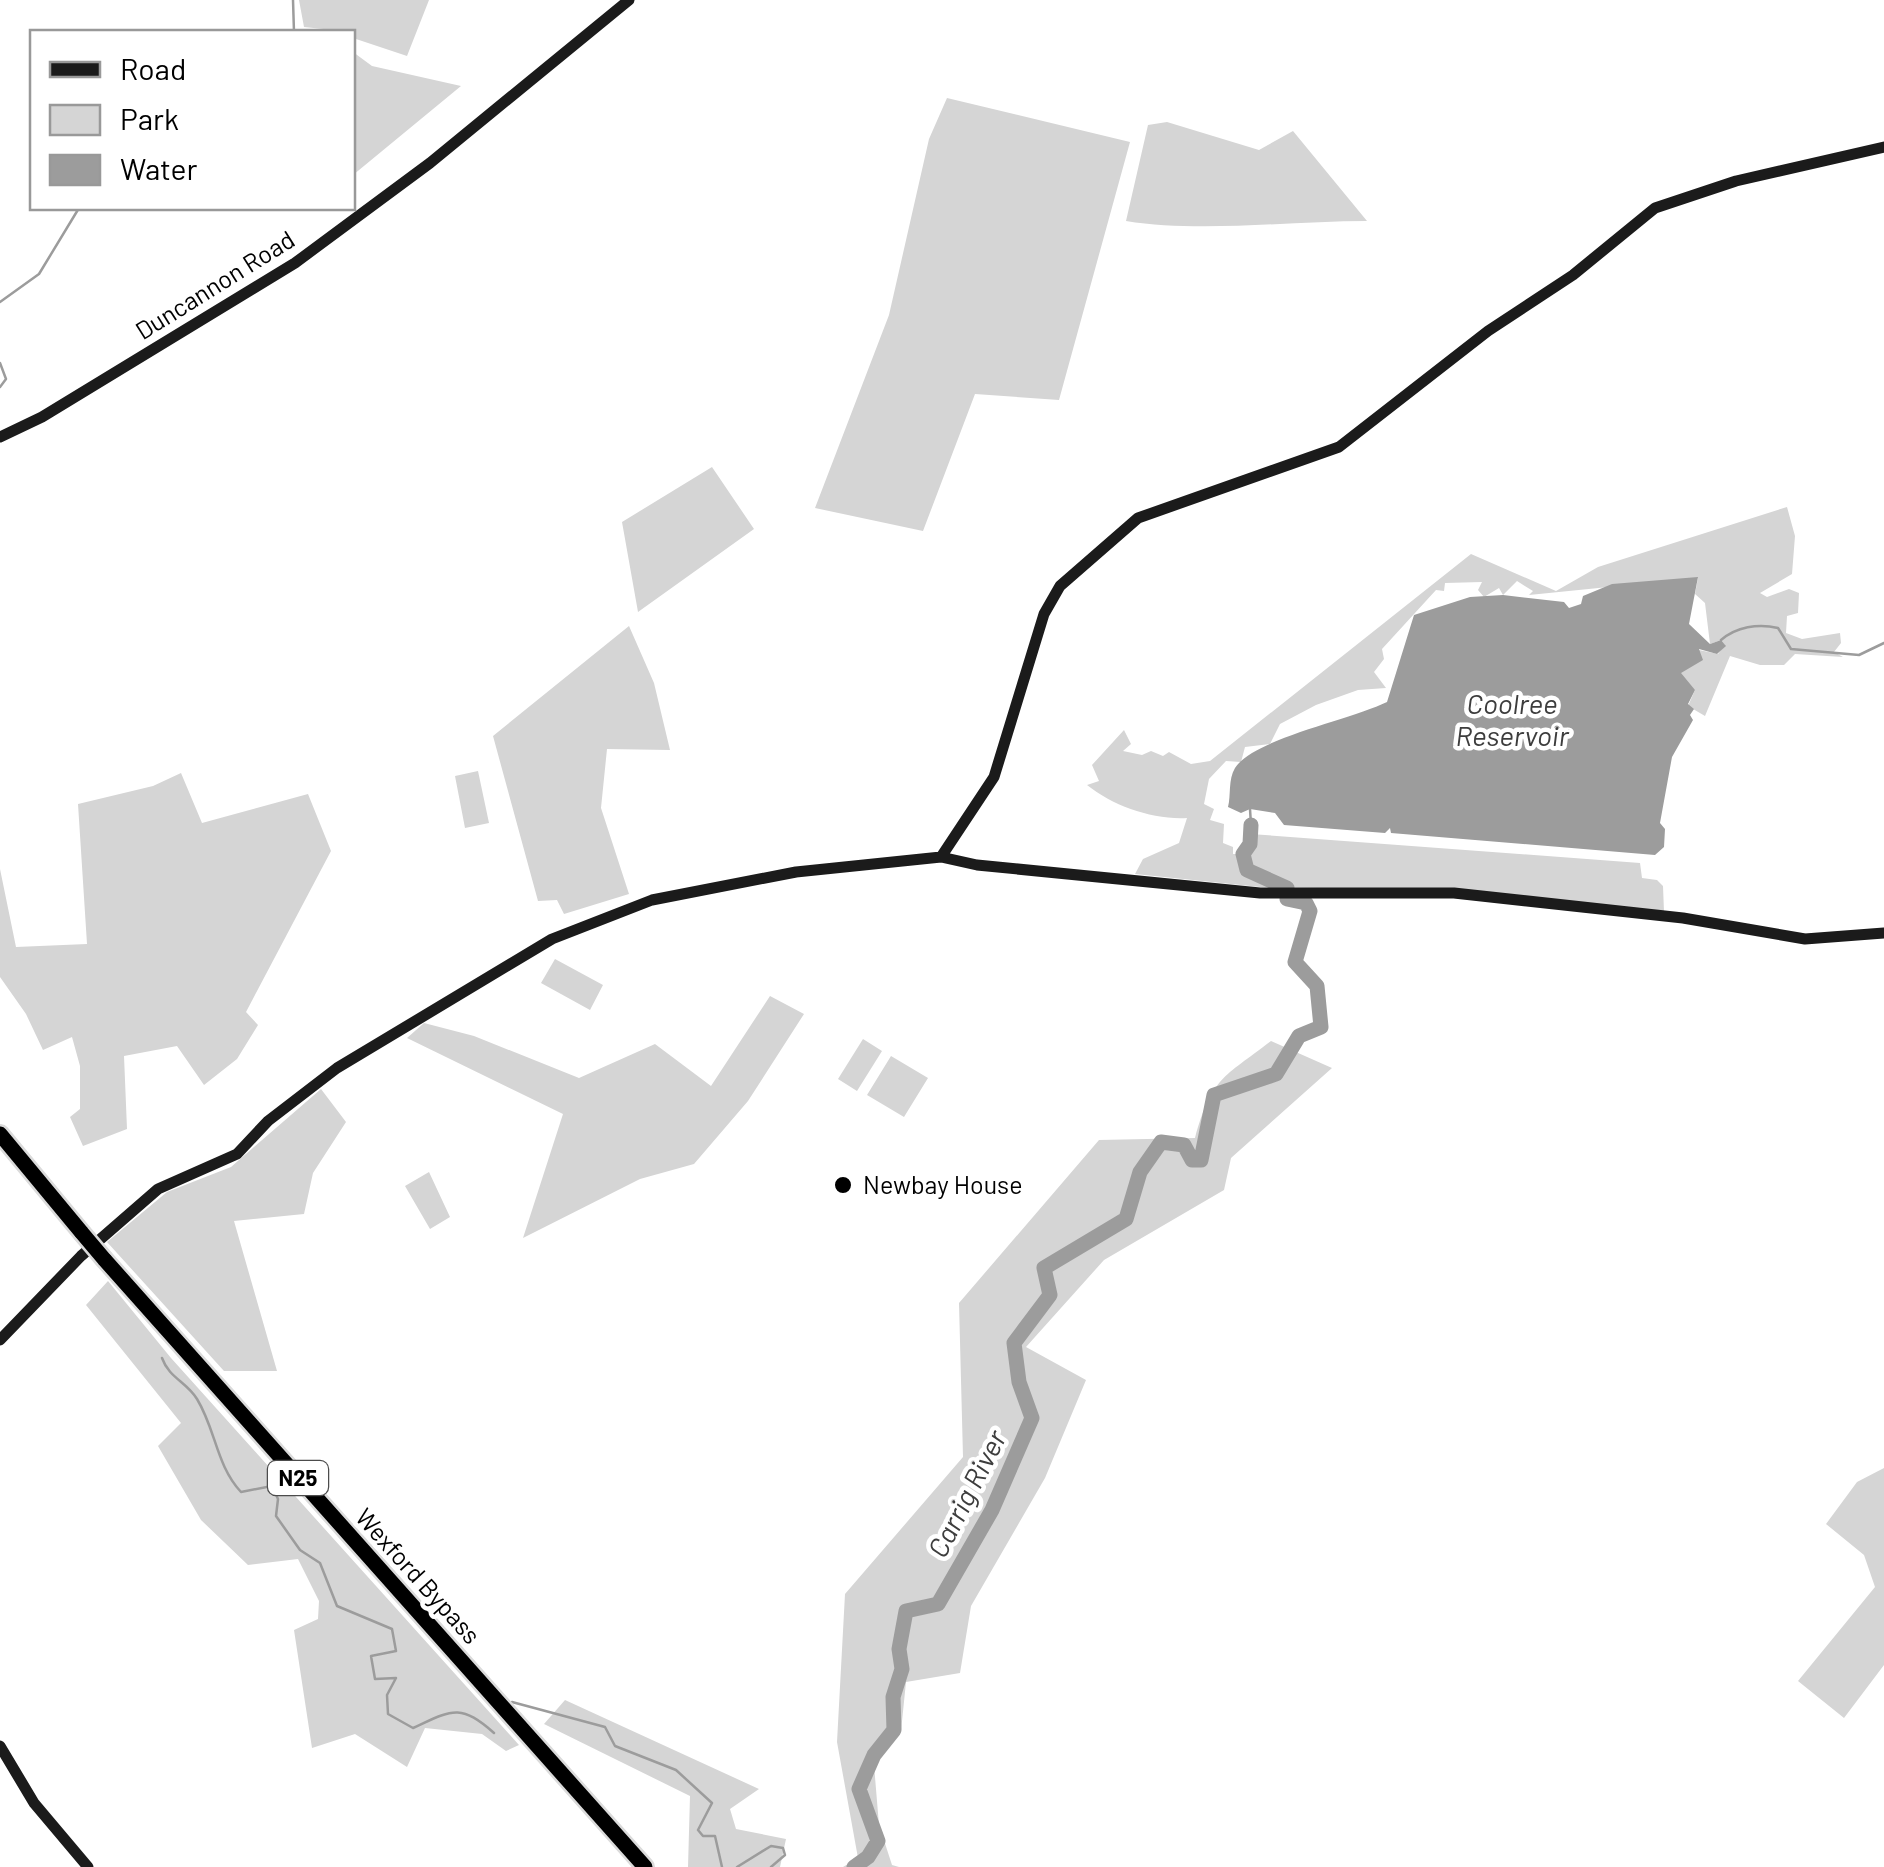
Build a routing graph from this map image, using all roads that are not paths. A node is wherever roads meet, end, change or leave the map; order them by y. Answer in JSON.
{"nodes":[{"id":1,"x":629,"y":0,"type":"edge"},
{"id":2,"x":1884,"y":147,"type":"edge"},
{"id":3,"x":0,"y":438,"type":"edge"},
{"id":4,"x":941,"y":857,"type":"junction"},
{"id":5,"x":1884,"y":933,"type":"edge"},
{"id":6,"x":0,"y":1134,"type":"edge"},
{"id":7,"x":0,"y":1340,"type":"edge"},
{"id":8,"x":0,"y":1746,"type":"edge"},
{"id":9,"x":88,"y":1867,"type":"edge"},
{"id":10,"x":645,"y":1867,"type":"edge"}],
"edges":[{"from":1,"to":3,"type":"street","name":"Duncannon Road"},
{"from":2,"to":4,"type":"street"},
{"from":4,"to":5,"type":"street"},
{"from":4,"to":7,"type":"street"},
{"from":6,"to":10,"type":"highway","name":"Wexford Bypass","number":"N25","bridge":true},
{"from":8,"to":9,"type":"street"}]}
